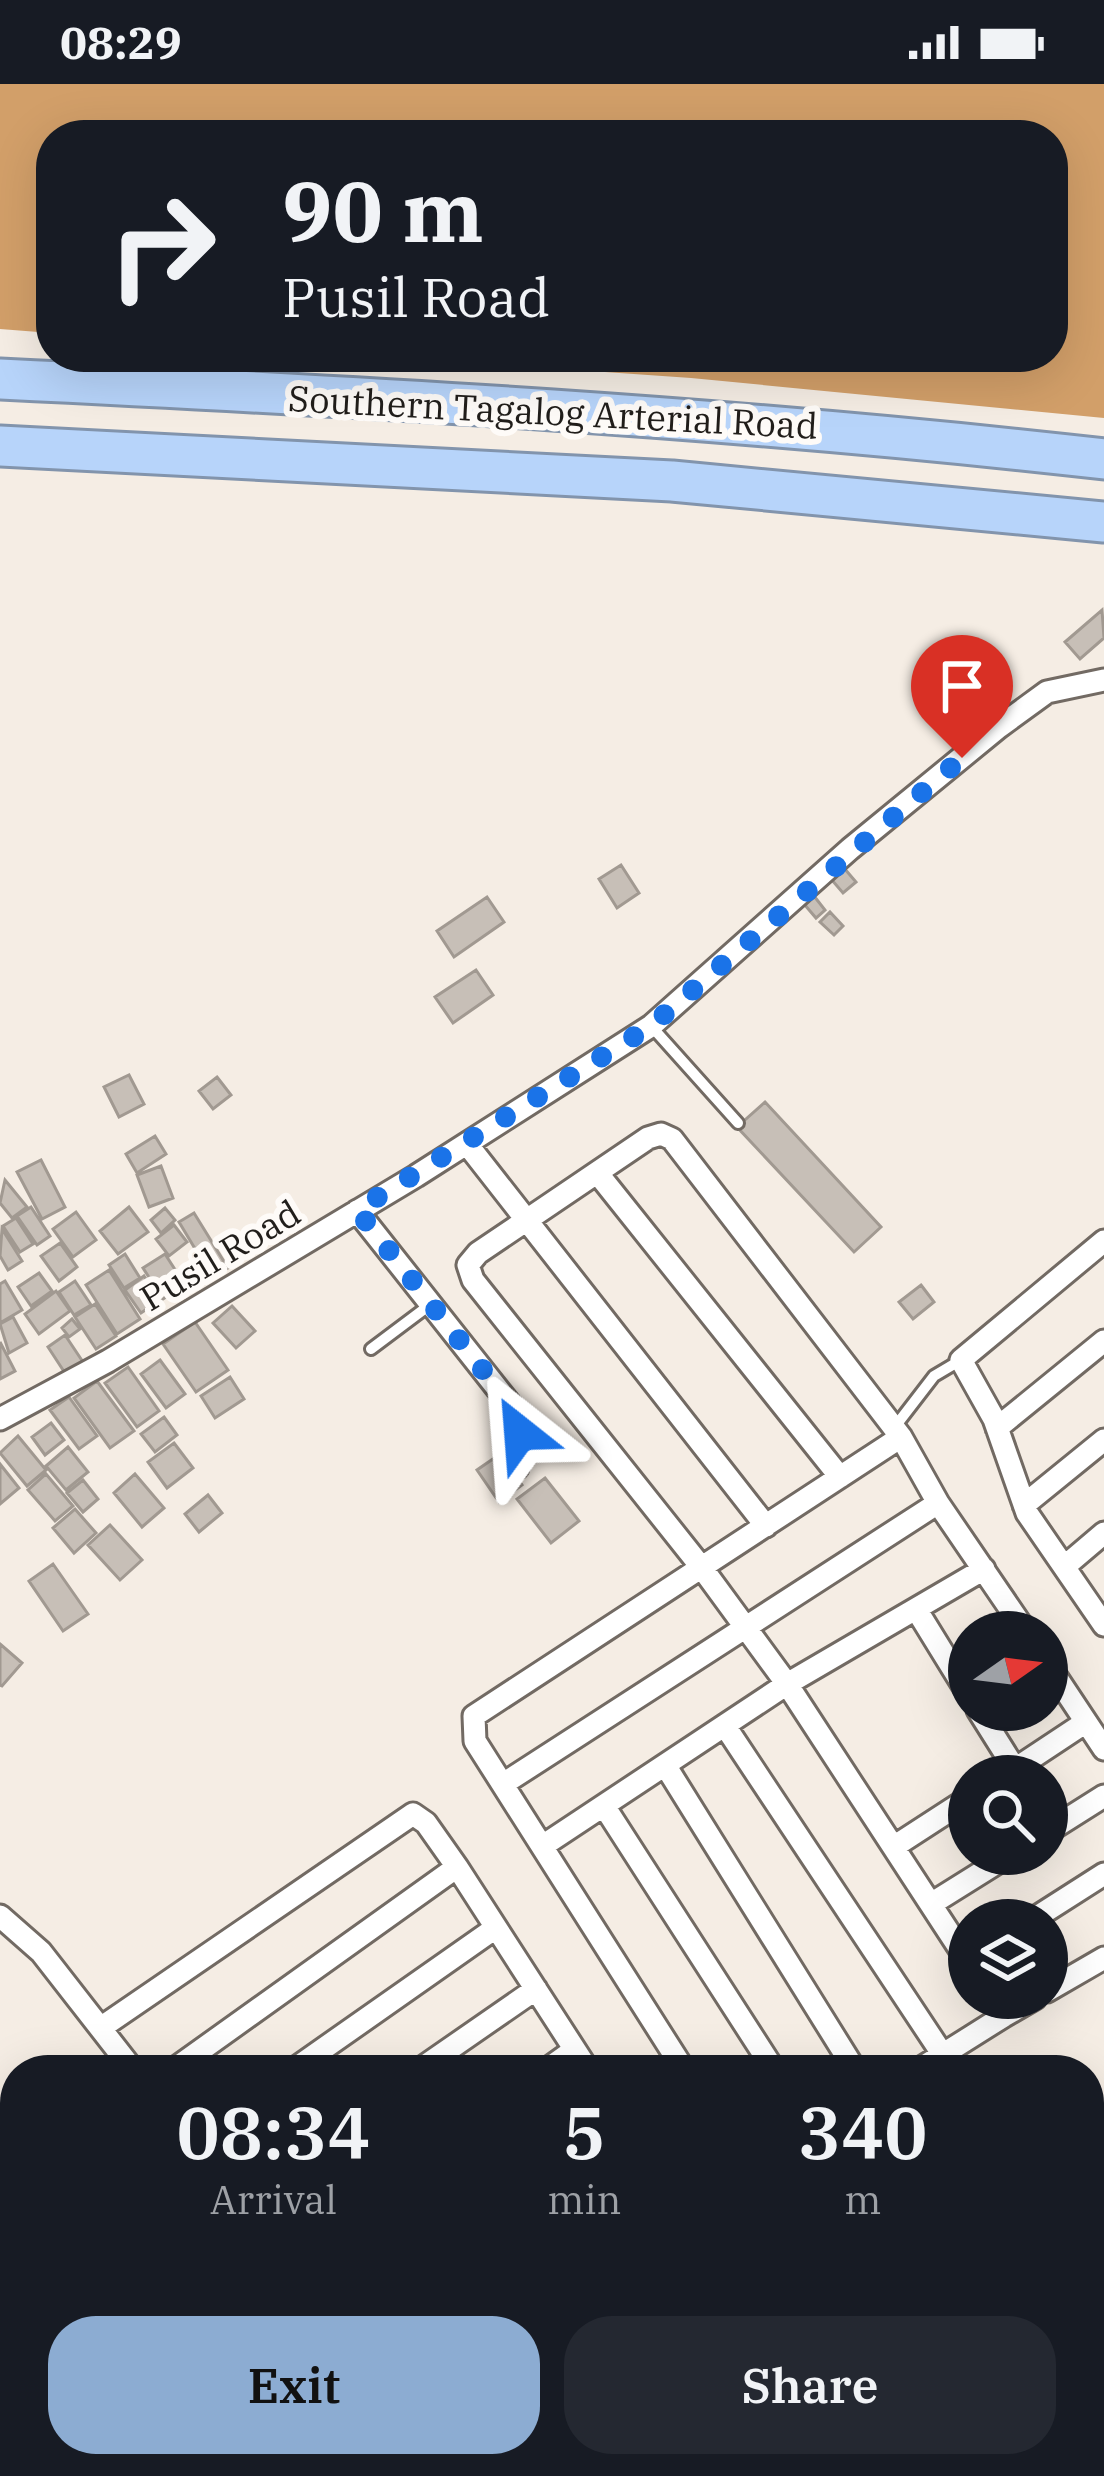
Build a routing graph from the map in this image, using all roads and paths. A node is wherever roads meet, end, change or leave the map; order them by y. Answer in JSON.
{"nodes":[{"id":1,"x":0,"y":379,"type":"edge"},
{"id":2,"x":0,"y":446,"type":"edge"},
{"id":3,"x":1104,"y":460,"type":"edge"},
{"id":4,"x":1104,"y":522,"type":"edge"},
{"id":5,"x":1104,"y":680,"type":"edge"},
{"id":6,"x":651,"y":1026,"type":"junction"},
{"id":7,"x":738,"y":1123,"type":"dead end"},
{"id":8,"x":467,"y":1144,"type":"junction"},
{"id":9,"x":599,"y":1175,"type":"junction"},
{"id":10,"x":357,"y":1210,"type":"junction"},
{"id":11,"x":525,"y":1222,"type":"junction"},
{"id":12,"x":1104,"y":1241,"type":"edge"},
{"id":13,"x":432,"y":1304,"type":"junction"},
{"id":14,"x":1104,"y":1341,"type":"edge"},
{"id":15,"x":371,"y":1348,"type":"dead end"},
{"id":16,"x":961,"y":1360,"type":"junction"},
{"id":17,"x":0,"y":1419,"type":"edge"},
{"id":18,"x":997,"y":1428,"type":"junction"},
{"id":19,"x":897,"y":1433,"type":"junction"},
{"id":20,"x":1104,"y":1440,"type":"edge"},
{"id":21,"x":517,"y":1468,"type":"dead end"},
{"id":22,"x":840,"y":1477,"type":"junction"},
{"id":23,"x":938,"y":1503,"type":"junction"},
{"id":24,"x":1024,"y":1505,"type":"junction"},
{"id":25,"x":766,"y":1526,"type":"junction"},
{"id":26,"x":1104,"y":1533,"type":"edge"},
{"id":27,"x":1064,"y":1567,"type":"junction"},
{"id":28,"x":702,"y":1568,"type":"junction"},
{"id":29,"x":984,"y":1569,"type":"junction"},
{"id":30,"x":916,"y":1609,"type":"junction"},
{"id":31,"x":1012,"y":1611,"type":"edge"},
{"id":32,"x":1104,"y":1625,"type":"edge"},
{"id":33,"x":745,"y":1628,"type":"junction"},
{"id":34,"x":948,"y":1661,"type":"edge"},
{"id":35,"x":787,"y":1684,"type":"junction"},
{"id":36,"x":1068,"y":1694,"type":"edge"},
{"id":37,"x":1087,"y":1722,"type":"junction"},
{"id":38,"x":725,"y":1726,"type":"junction"},
{"id":39,"x":1104,"y":1749,"type":"edge"},
{"id":40,"x":1036,"y":1755,"type":"edge"},
{"id":41,"x":665,"y":1765,"type":"junction"},
{"id":42,"x":503,"y":1784,"type":"junction"},
{"id":43,"x":1104,"y":1796,"type":"edge"},
{"id":44,"x":604,"y":1806,"type":"junction"},
{"id":45,"x":948,"y":1812,"type":"edge"},
{"id":46,"x":1068,"y":1819,"type":"edge"},
{"id":47,"x":544,"y":1845,"type":"junction"},
{"id":48,"x":895,"y":1846,"type":"junction"},
{"id":49,"x":457,"y":1867,"type":"junction"},
{"id":50,"x":1104,"y":1874,"type":"edge"},
{"id":51,"x":977,"y":1875,"type":"edge"},
{"id":52,"x":1065,"y":1899,"type":"edge"},
{"id":53,"x":931,"y":1904,"type":"junction"},
{"id":54,"x":0,"y":1916,"type":"edge"},
{"id":55,"x":494,"y":1929,"type":"junction"},
{"id":56,"x":948,"y":1930,"type":"edge"},
{"id":57,"x":1104,"y":1958,"type":"edge"},
{"id":58,"x":1068,"y":1979,"type":"edge"},
{"id":59,"x":536,"y":1989,"type":"junction"},
{"id":60,"x":984,"y":2019,"type":"edge"},
{"id":61,"x":102,"y":2026,"type":"junction"},
{"id":62,"x":574,"y":2050,"type":"junction"},
{"id":63,"x":122,"y":2055,"type":"edge"},
{"id":64,"x":194,"y":2055,"type":"edge"},
{"id":65,"x":313,"y":2055,"type":"edge"},
{"id":66,"x":441,"y":2055,"type":"edge"},
{"id":67,"x":567,"y":2055,"type":"edge"},
{"id":68,"x":578,"y":2055,"type":"edge"},
{"id":69,"x":675,"y":2055,"type":"edge"},
{"id":70,"x":765,"y":2055,"type":"edge"},
{"id":71,"x":846,"y":2055,"type":"edge"},
{"id":72,"x":943,"y":2055,"type":"joint"}],
"edges":[{"from":1,"to":3,"type":"highway","name":"Southern Tagalog Arterial Road"},
{"from":2,"to":4,"type":"highway","name":"Southern Tagalog Arterial Road"},
{"from":5,"to":6,"type":"street","name":"Pusil Road"},
{"from":6,"to":7,"type":"lane"},
{"from":6,"to":8,"type":"street","name":"Pusil Road"},
{"from":8,"to":10,"type":"street","name":"Pusil Road"},
{"from":8,"to":11,"type":"street"},
{"from":9,"to":11,"type":"street"},
{"from":9,"to":19,"type":"street"},
{"from":9,"to":22,"type":"street"},
{"from":10,"to":13,"type":"street"},
{"from":10,"to":17,"type":"street","name":"Pusil Road"},
{"from":11,"to":25,"type":"street"},
{"from":11,"to":28,"type":"street"},
{"from":12,"to":16,"type":"street"},
{"from":13,"to":15,"type":"lane"},
{"from":13,"to":21,"type":"street"},
{"from":14,"to":18,"type":"street"},
{"from":16,"to":18,"type":"street"},
{"from":16,"to":19,"type":"lane"},
{"from":18,"to":24,"type":"street"},
{"from":19,"to":22,"type":"street"},
{"from":19,"to":23,"type":"street"},
{"from":20,"to":24,"type":"street"},
{"from":22,"to":25,"type":"street"},
{"from":23,"to":29,"type":"street"},
{"from":23,"to":33,"type":"street"},
{"from":24,"to":27,"type":"street"},
{"from":25,"to":28,"type":"street"},
{"from":26,"to":27,"type":"street"},
{"from":27,"to":32,"type":"street"},
{"from":28,"to":33,"type":"street"},
{"from":28,"to":42,"type":"street"},
{"from":29,"to":30,"type":"street"},
{"from":29,"to":31,"type":"street"},
{"from":30,"to":34,"type":"street"},
{"from":30,"to":35,"type":"street"},
{"from":33,"to":35,"type":"street"},
{"from":33,"to":42,"type":"street"},
{"from":35,"to":38,"type":"street"},
{"from":35,"to":48,"type":"street"},
{"from":36,"to":37,"type":"street"},
{"from":37,"to":39,"type":"street"},
{"from":37,"to":40,"type":"street"},
{"from":38,"to":41,"type":"street"},
{"from":38,"to":72,"type":"street"},
{"from":41,"to":44,"type":"street"},
{"from":41,"to":71,"type":"street"},
{"from":42,"to":47,"type":"street"},
{"from":43,"to":46,"type":"street"},
{"from":44,"to":47,"type":"street"},
{"from":44,"to":70,"type":"street"},
{"from":45,"to":48,"type":"street"},
{"from":47,"to":69,"type":"street"},
{"from":48,"to":53,"type":"street"},
{"from":49,"to":55,"type":"street"},
{"from":49,"to":61,"type":"street"},
{"from":49,"to":64,"type":"street"},
{"from":50,"to":52,"type":"street"},
{"from":51,"to":53,"type":"street"},
{"from":53,"to":56,"type":"street"},
{"from":54,"to":61,"type":"street"},
{"from":55,"to":59,"type":"street"},
{"from":55,"to":65,"type":"street"},
{"from":57,"to":58,"type":"street"},
{"from":59,"to":62,"type":"street"},
{"from":59,"to":66,"type":"street"},
{"from":60,"to":72,"type":"street"},
{"from":61,"to":63,"type":"street"},
{"from":62,"to":67,"type":"street"},
{"from":62,"to":68,"type":"street"}]}
